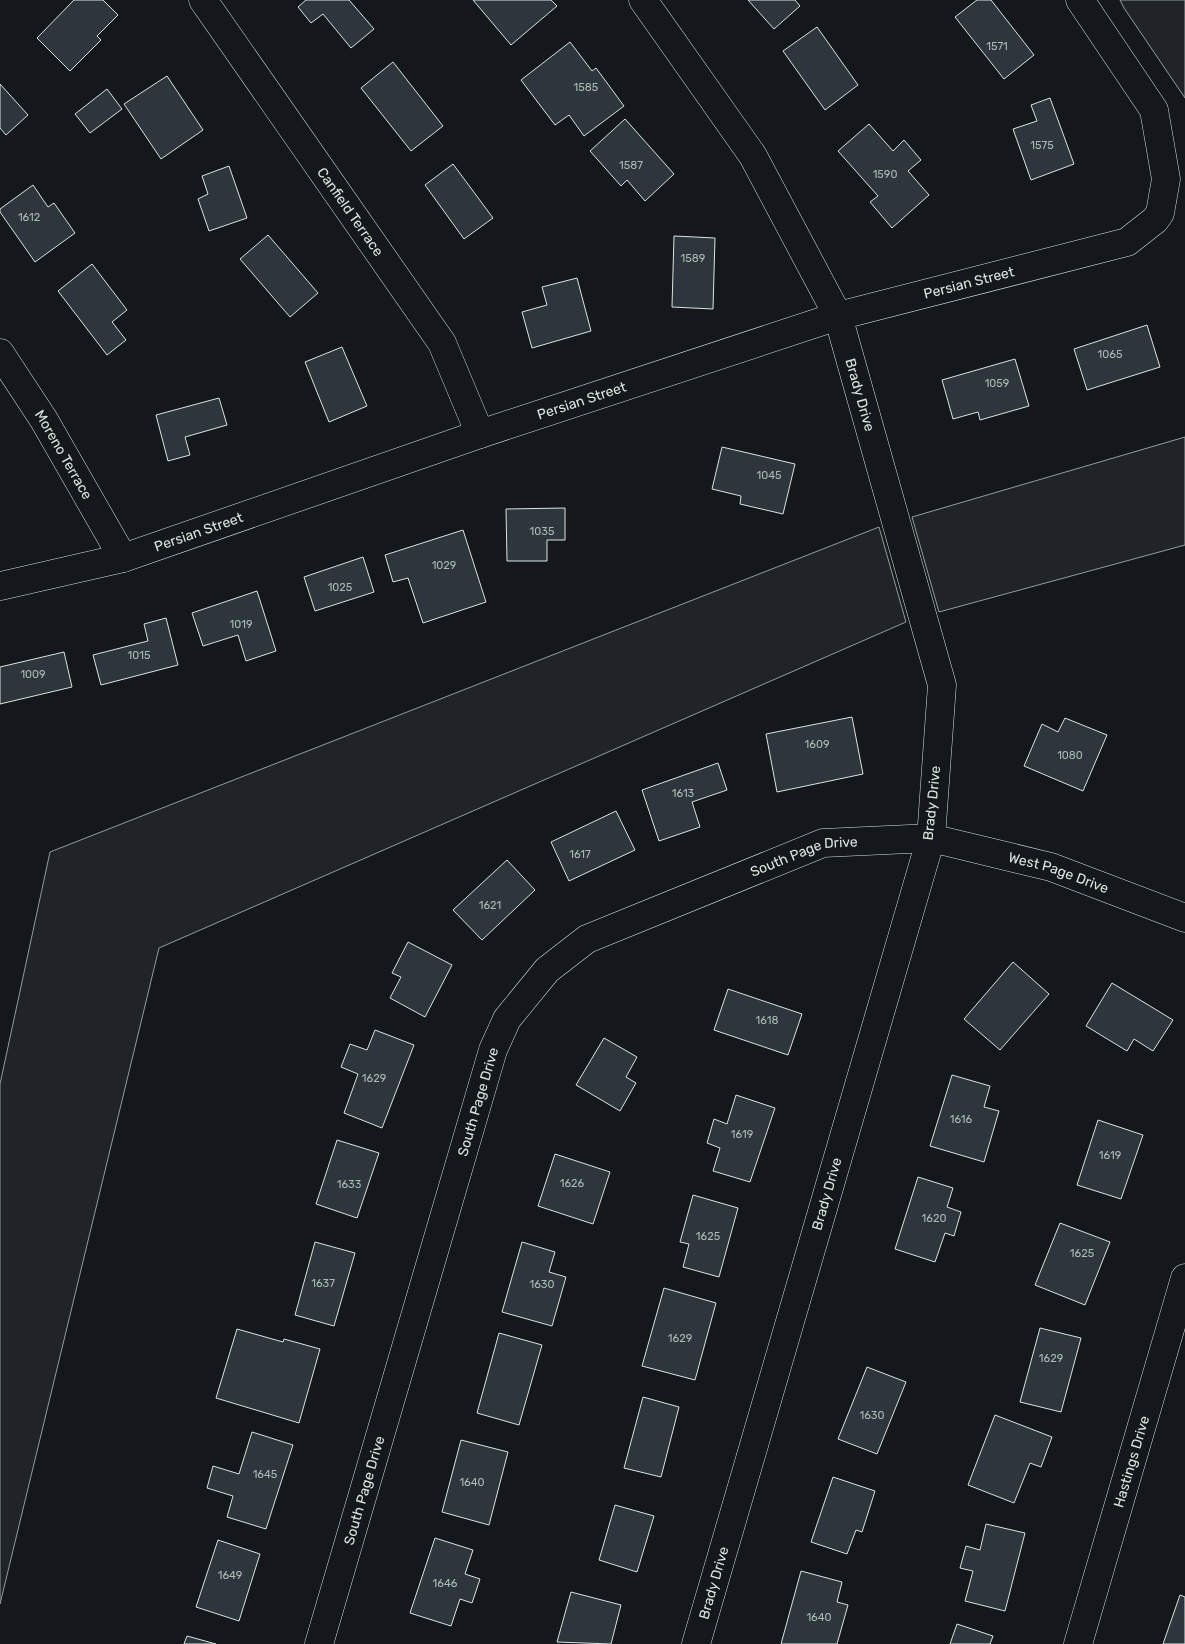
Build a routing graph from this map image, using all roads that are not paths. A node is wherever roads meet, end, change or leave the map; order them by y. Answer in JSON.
{"nodes":[{"id":1,"x":203,"y":0,"type":"edge"},
{"id":2,"x":644,"y":0,"type":"edge"},
{"id":3,"x":1080,"y":0,"type":"edge"},
{"id":4,"x":838,"y":316,"type":"junction"},
{"id":5,"x":0,"y":354,"type":"edge"},
{"id":6,"x":480,"y":434,"type":"junction"},
{"id":7,"x":123,"y":558,"type":"junction"},
{"id":8,"x":0,"y":586,"type":"edge"},
{"id":9,"x":931,"y":838,"type":"junction"},
{"id":10,"x":1185,"y":918,"type":"edge"},
{"id":11,"x":1185,"y":1278,"type":"edge"},
{"id":12,"x":318,"y":1644,"type":"edge"},
{"id":13,"x":696,"y":1644,"type":"edge"},
{"id":14,"x":1078,"y":1644,"type":"edge"}],
"edges":[{"from":1,"to":6,"type":"street","name":"Canfield Terrace"},
{"from":2,"to":4,"type":"street","name":"Brady Drive"},
{"from":3,"to":4,"type":"street","name":"Persian Street"},
{"from":4,"to":6,"type":"street","name":"Persian Street"},
{"from":4,"to":9,"type":"street","name":"Brady Drive"},
{"from":5,"to":7,"type":"street","name":"Moreno Terrace"},
{"from":6,"to":7,"type":"street","name":"Persian Street"},
{"from":7,"to":8,"type":"street","name":"Persian Street"},
{"from":9,"to":10,"type":"street","name":"West Page Drive"},
{"from":9,"to":12,"type":"street","name":"South Page Drive"},
{"from":9,"to":13,"type":"street","name":"Brady Drive"},
{"from":11,"to":14,"type":"street","name":"Hastings Drive"}]}
